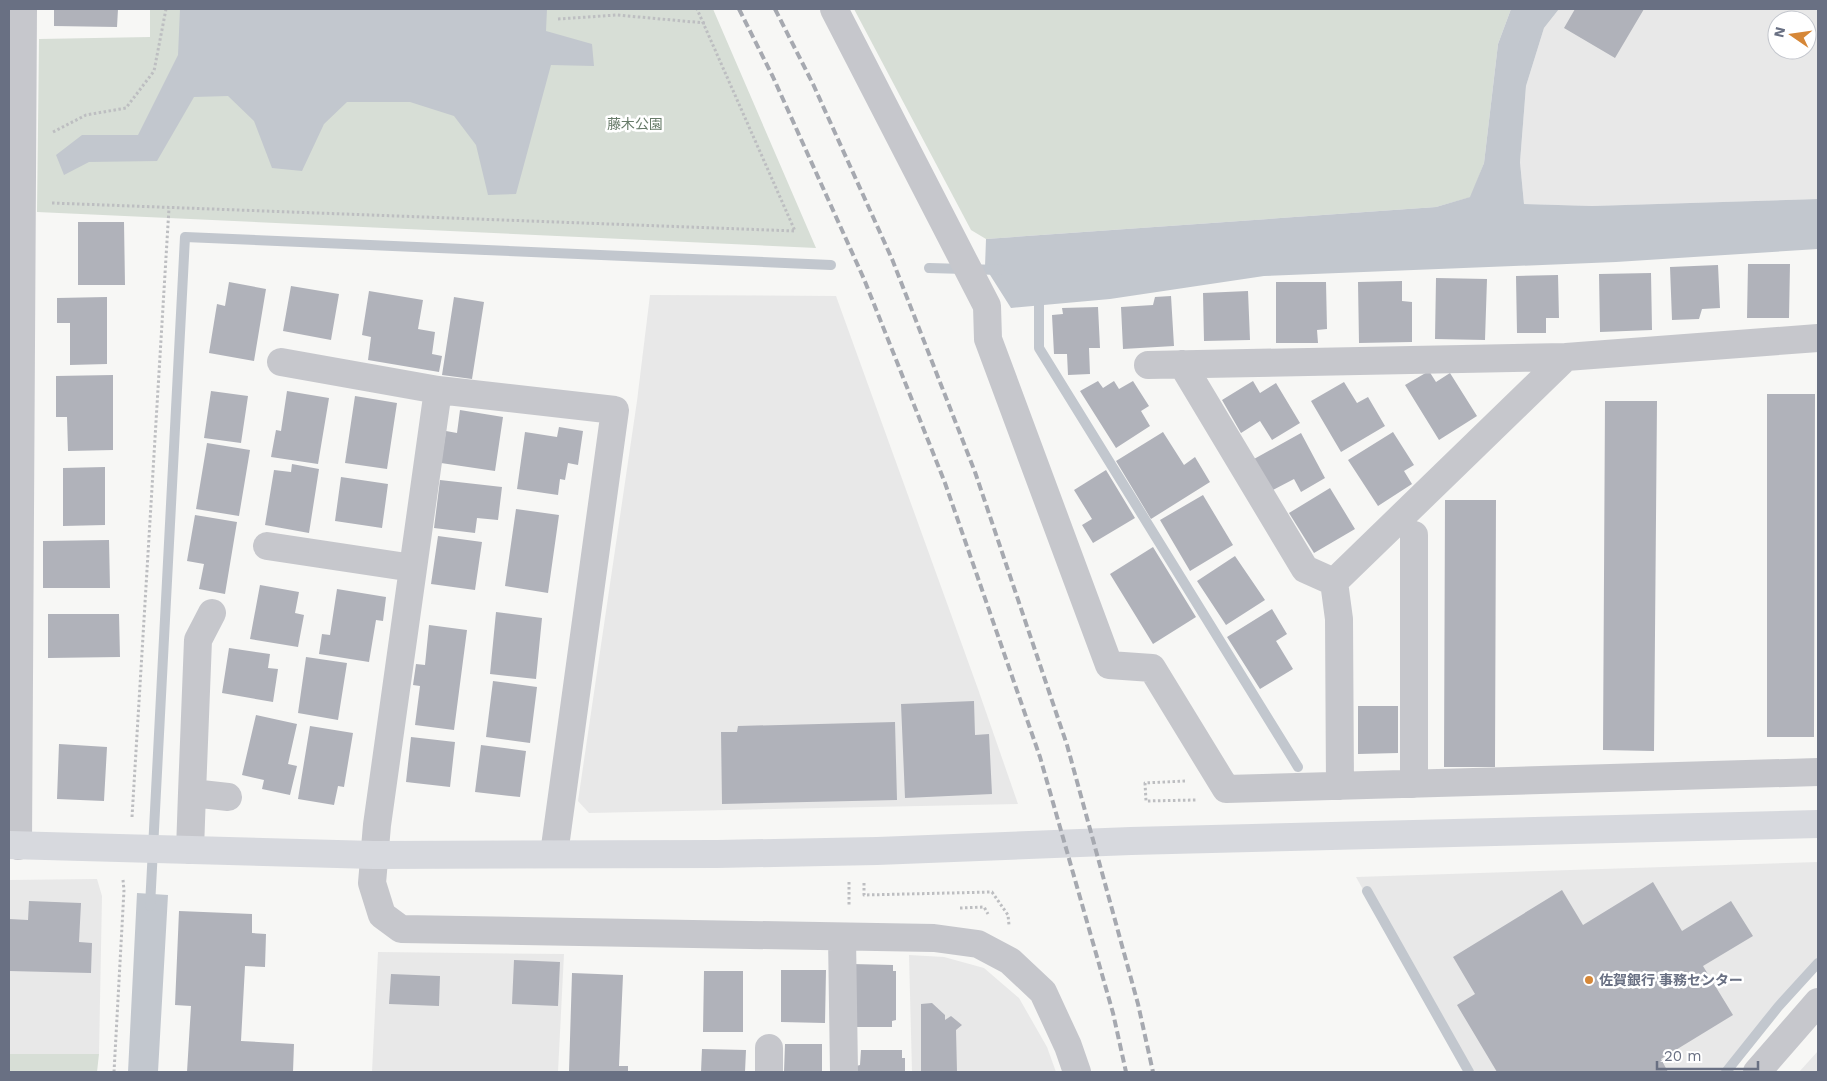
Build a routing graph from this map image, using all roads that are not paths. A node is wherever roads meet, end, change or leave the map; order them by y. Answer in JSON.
{"nodes":[{"id":1,"x":23,"y":9,"type":"edge"},
{"id":2,"x":834,"y":9,"type":"edge"},
{"id":3,"x":16,"y":71,"type":"edge"},
{"id":4,"x":15,"y":248,"type":"edge"},
{"id":5,"x":1818,"y":338,"type":"edge"},
{"id":6,"x":1566,"y":357,"type":"junction"},
{"id":7,"x":281,"y":362,"type":"dead end"},
{"id":8,"x":1182,"y":364,"type":"junction"},
{"id":9,"x":1148,"y":365,"type":"dead end"},
{"id":10,"x":438,"y":390,"type":"junction"},
{"id":11,"x":1414,"y":535,"type":"dead end"},
{"id":12,"x":267,"y":546,"type":"dead end"},
{"id":13,"x":413,"y":568,"type":"junction"},
{"id":14,"x":1334,"y":582,"type":"junction"},
{"id":15,"x":212,"y":613,"type":"dead end"},
{"id":16,"x":14,"y":639,"type":"edge"},
{"id":17,"x":1818,"y":772,"type":"edge"},
{"id":18,"x":1414,"y":784,"type":"junction"},
{"id":19,"x":1340,"y":786,"type":"junction"},
{"id":20,"x":192,"y":793,"type":"junction"},
{"id":21,"x":228,"y":797,"type":"dead end"},
{"id":22,"x":1818,"y":824,"type":"edge"},
{"id":23,"x":13,"y":846,"type":"edge"},
{"id":24,"x":183,"y":850,"type":"junction"},
{"id":25,"x":374,"y":854,"type":"junction"},
{"id":26,"x":554,"y":854,"type":"junction"},
{"id":27,"x":842,"y":937,"type":"junction"},
{"id":28,"x":1818,"y":1002,"type":"edge"},
{"id":29,"x":844,"y":1072,"type":"edge"},
{"id":30,"x":1077,"y":1072,"type":"edge"},
{"id":31,"x":1757,"y":1072,"type":"edge"}],
"edges":[{"from":1,"to":3,"type":"street"},
{"from":2,"to":19,"type":"street"},
{"from":3,"to":4,"type":"street"},
{"from":4,"to":16,"type":"street"},
{"from":5,"to":6,"type":"street"},
{"from":6,"to":8,"type":"street"},
{"from":6,"to":14,"type":"street"},
{"from":7,"to":10,"type":"street"},
{"from":8,"to":9,"type":"street"},
{"from":8,"to":14,"type":"street"},
{"from":10,"to":13,"type":"street"},
{"from":10,"to":26,"type":"street"},
{"from":11,"to":18,"type":"street"},
{"from":12,"to":13,"type":"street"},
{"from":13,"to":25,"type":"street"},
{"from":14,"to":19,"type":"street"},
{"from":15,"to":20,"type":"street"},
{"from":16,"to":23,"type":"street"},
{"from":17,"to":18,"type":"street"},
{"from":18,"to":19,"type":"street"},
{"from":20,"to":21,"type":"street"},
{"from":20,"to":24,"type":"street"},
{"from":22,"to":26,"type":"street"},
{"from":23,"to":24,"type":"street"},
{"from":24,"to":25,"type":"street"},
{"from":25,"to":26,"type":"street"},
{"from":25,"to":27,"type":"street"},
{"from":27,"to":29,"type":"street"},
{"from":27,"to":30,"type":"street"},
{"from":28,"to":31,"type":"street"}]}
